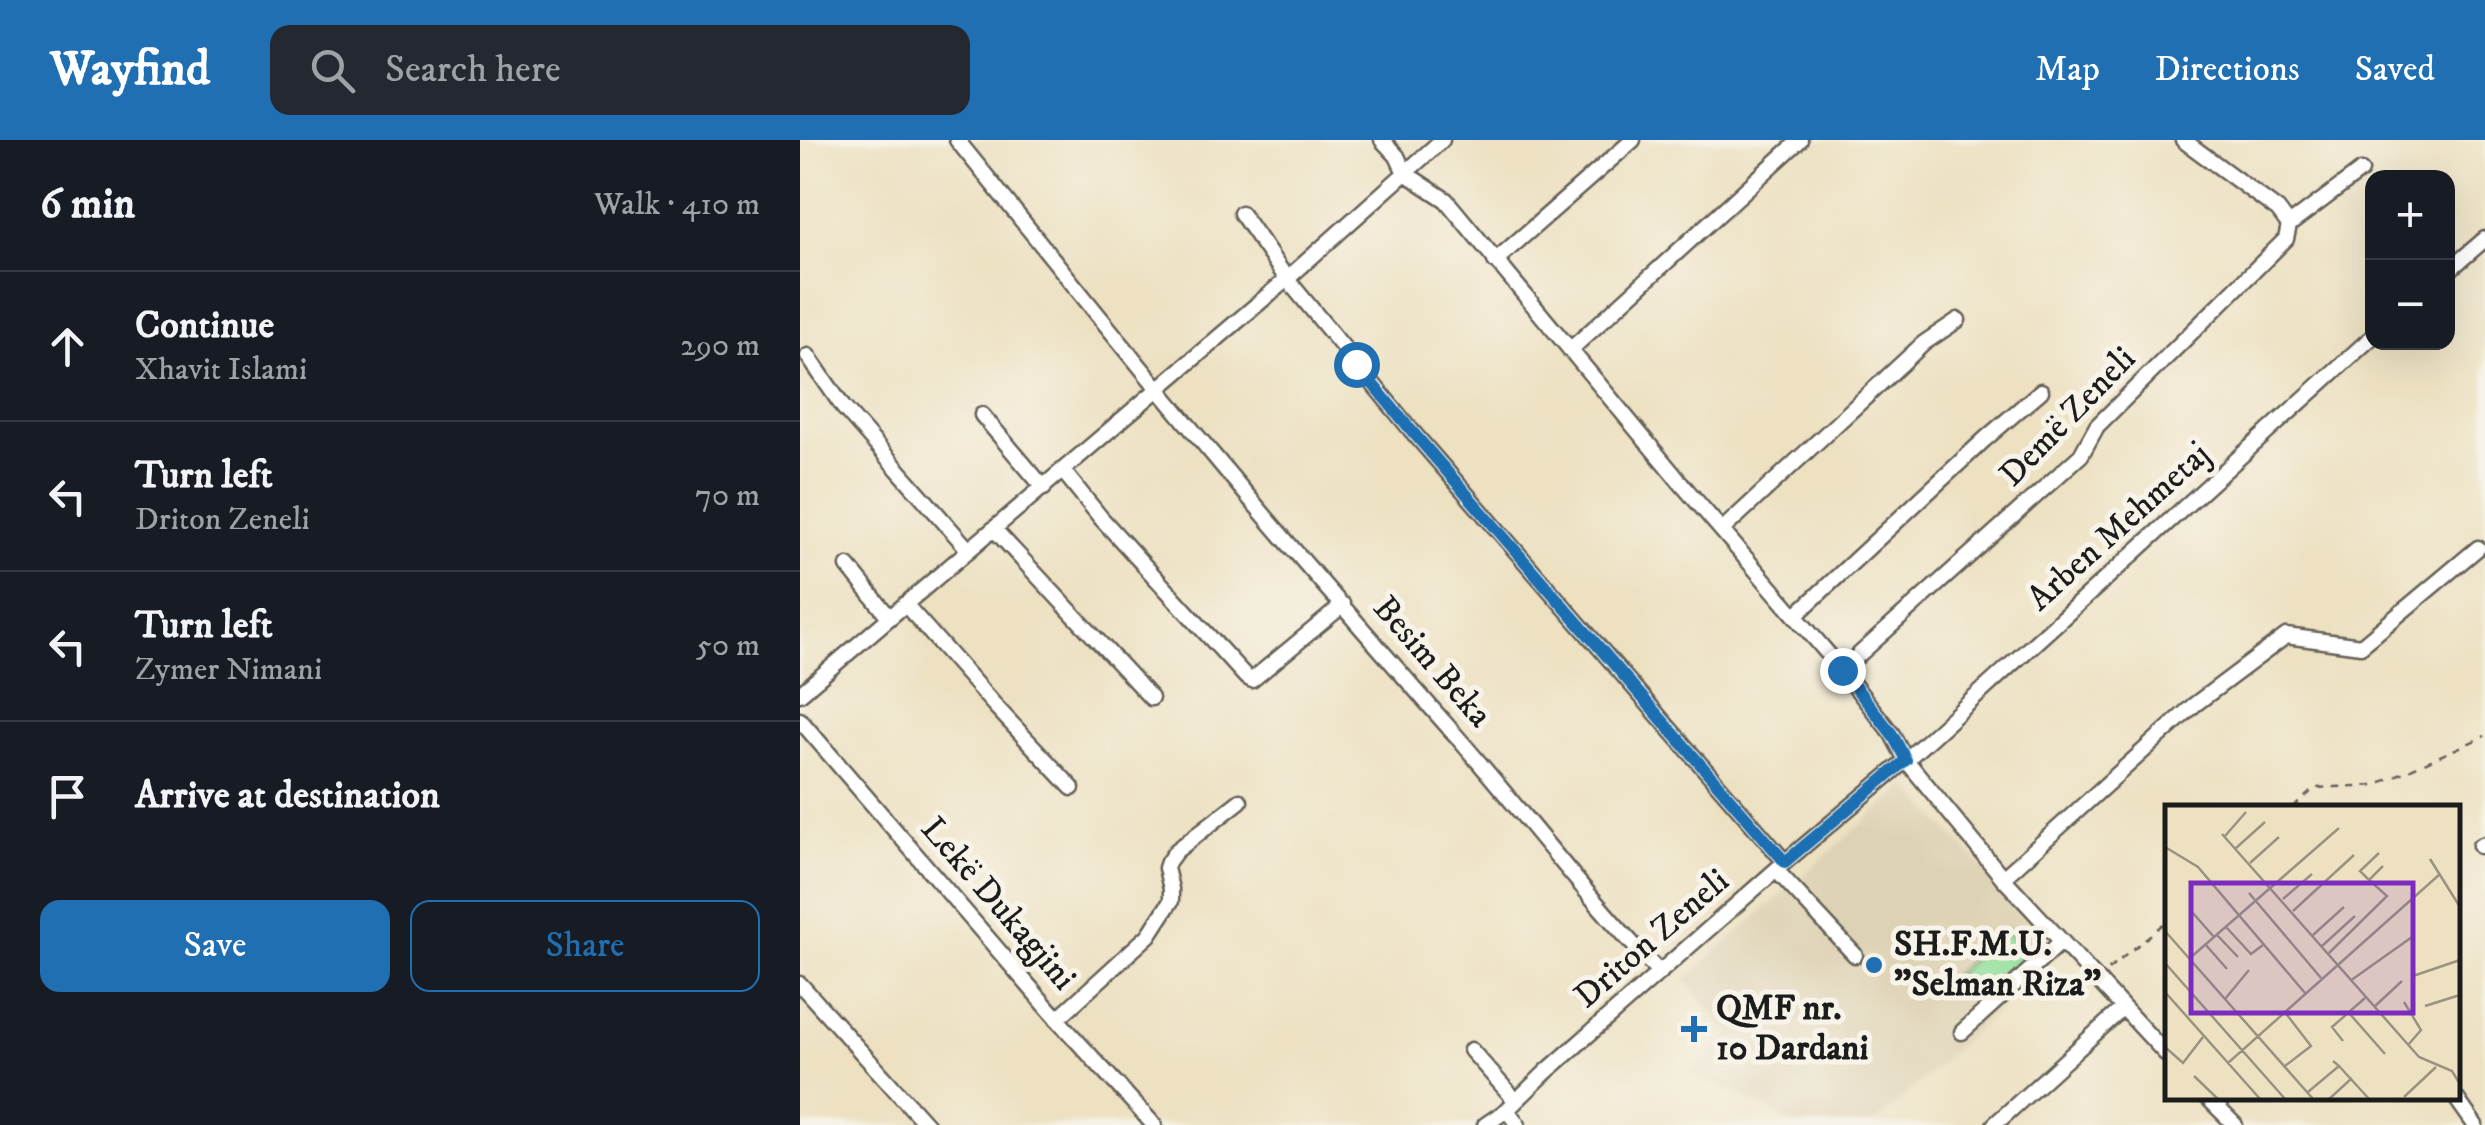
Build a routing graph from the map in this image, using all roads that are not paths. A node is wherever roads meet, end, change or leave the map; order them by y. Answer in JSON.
{"nodes":[{"id":1,"x":957,"y":140,"type":"edge"},
{"id":2,"x":1382,"y":140,"type":"edge"},
{"id":3,"x":1442,"y":140,"type":"edge"},
{"id":4,"x":1633,"y":140,"type":"edge"},
{"id":5,"x":1800,"y":140,"type":"edge"},
{"id":6,"x":2182,"y":140,"type":"edge"},
{"id":7,"x":2361,"y":171,"type":"dead end"},
{"id":8,"x":1405,"y":173,"type":"junction"},
{"id":9,"x":1241,"y":213,"type":"dead end"},
{"id":10,"x":2288,"y":232,"type":"junction"},
{"id":11,"x":2485,"y":239,"type":"edge"},
{"id":12,"x":1495,"y":261,"type":"junction"},
{"id":13,"x":2455,"y":266,"type":"edge"},
{"id":14,"x":1287,"y":279,"type":"junction"},
{"id":15,"x":1958,"y":320,"type":"dead end"},
{"id":16,"x":2365,"y":344,"type":"edge"},
{"id":17,"x":1570,"y":350,"type":"junction"},
{"id":18,"x":808,"y":356,"type":"dead end"},
{"id":19,"x":1160,"y":389,"type":"junction"},
{"id":20,"x":2042,"y":391,"type":"dead end"},
{"id":21,"x":982,"y":415,"type":"dead end"},
{"id":22,"x":1063,"y":471,"type":"junction"},
{"id":23,"x":1044,"y":488,"type":"junction"},
{"id":24,"x":994,"y":529,"type":"junction"},
{"id":25,"x":1722,"y":530,"type":"junction"},
{"id":26,"x":2478,"y":548,"type":"dead end"},
{"id":27,"x":968,"y":549,"type":"junction"},
{"id":28,"x":848,"y":566,"type":"dead end"},
{"id":29,"x":905,"y":604,"type":"junction"},
{"id":30,"x":1344,"y":605,"type":"junction"},
{"id":31,"x":1796,"y":616,"type":"junction"},
{"id":32,"x":889,"y":617,"type":"junction"},
{"id":33,"x":1842,"y":670,"type":"junction"},
{"id":34,"x":800,"y":694,"type":"edge"},
{"id":35,"x":1150,"y":698,"type":"dead end"},
{"id":36,"x":800,"y":720,"type":"edge"},
{"id":37,"x":1906,"y":760,"type":"junction"},
{"id":38,"x":1072,"y":788,"type":"dead end"},
{"id":39,"x":1240,"y":801,"type":"dead end"},
{"id":40,"x":1780,"y":866,"type":"junction"},
{"id":41,"x":2003,"y":878,"type":"junction"},
{"id":42,"x":2061,"y":942,"type":"junction"},
{"id":43,"x":1855,"y":955,"type":"dead end"},
{"id":44,"x":1660,"y":973,"type":"junction"},
{"id":45,"x":800,"y":984,"type":"edge"},
{"id":46,"x":2122,"y":1008,"type":"junction"},
{"id":47,"x":1058,"y":1019,"type":"junction"},
{"id":48,"x":1962,"y":1032,"type":"dead end"},
{"id":49,"x":1471,"y":1050,"type":"dead end"},
{"id":50,"x":2165,"y":1053,"type":"edge"},
{"id":51,"x":2210,"y":1100,"type":"edge"},
{"id":52,"x":2457,"y":1100,"type":"edge"},
{"id":53,"x":1511,"y":1106,"type":"junction"},
{"id":54,"x":1998,"y":1124,"type":"edge"},
{"id":55,"x":926,"y":1125,"type":"edge"},
{"id":56,"x":1154,"y":1125,"type":"edge"},
{"id":57,"x":1485,"y":1125,"type":"edge"},
{"id":58,"x":1518,"y":1125,"type":"edge"},
{"id":59,"x":2234,"y":1125,"type":"edge"},
{"id":60,"x":2475,"y":1125,"type":"edge"}],
"edges":[{"from":1,"to":19,"type":"street","name":"Besim Beka"},
{"from":2,"to":8,"type":"street"},
{"from":3,"to":8,"type":"street"},
{"from":4,"to":12,"type":"street"},
{"from":5,"to":17,"type":"street"},
{"from":6,"to":10,"type":"street"},
{"from":7,"to":10,"type":"street","name":"Demë Zeneli"},
{"from":8,"to":12,"type":"street"},
{"from":8,"to":14,"type":"street"},
{"from":9,"to":14,"type":"street"},
{"from":10,"to":33,"type":"street","name":"Demë Zeneli"},
{"from":11,"to":13,"type":"street"},
{"from":12,"to":17,"type":"street"},
{"from":14,"to":19,"type":"street"},
{"from":14,"to":40,"type":"street"},
{"from":15,"to":25,"type":"street"},
{"from":16,"to":37,"type":"street","name":"Arben Mehmetaj"},
{"from":17,"to":25,"type":"street"},
{"from":18,"to":27,"type":"street"},
{"from":19,"to":22,"type":"street"},
{"from":19,"to":30,"type":"street","name":"Besim Beka"},
{"from":20,"to":31,"type":"street"},
{"from":21,"to":23,"type":"street"},
{"from":22,"to":23,"type":"street"},
{"from":22,"to":30,"type":"street"},
{"from":23,"to":24,"type":"street"},
{"from":24,"to":27,"type":"street"},
{"from":24,"to":35,"type":"street"},
{"from":25,"to":31,"type":"street"},
{"from":26,"to":41,"type":"street"},
{"from":27,"to":29,"type":"street"},
{"from":28,"to":32,"type":"street"},
{"from":29,"to":32,"type":"street"},
{"from":29,"to":38,"type":"street"},
{"from":30,"to":44,"type":"street","name":"Besim Beka"},
{"from":31,"to":33,"type":"street"},
{"from":32,"to":34,"type":"street"},
{"from":33,"to":37,"type":"street"},
{"from":36,"to":47,"type":"street","name":"Lekë Dukagjini"},
{"from":37,"to":40,"type":"street","name":"Driton Zeneli"},
{"from":37,"to":41,"type":"street"},
{"from":39,"to":47,"type":"street"},
{"from":40,"to":43,"type":"street"},
{"from":40,"to":44,"type":"street","name":"Driton Zeneli"},
{"from":41,"to":42,"type":"street"},
{"from":42,"to":46,"type":"street"},
{"from":42,"to":48,"type":"street"},
{"from":44,"to":53,"type":"street","name":"Driton Zeneli"},
{"from":45,"to":55,"type":"street"},
{"from":46,"to":50,"type":"street"},
{"from":46,"to":54,"type":"street"},
{"from":47,"to":56,"type":"street","name":"Lekë Dukagjini"},
{"from":49,"to":53,"type":"street"},
{"from":51,"to":59,"type":"street"},
{"from":52,"to":60,"type":"street"},
{"from":53,"to":57,"type":"street","name":"Driton Zeneli"},
{"from":53,"to":58,"type":"street"}]}
